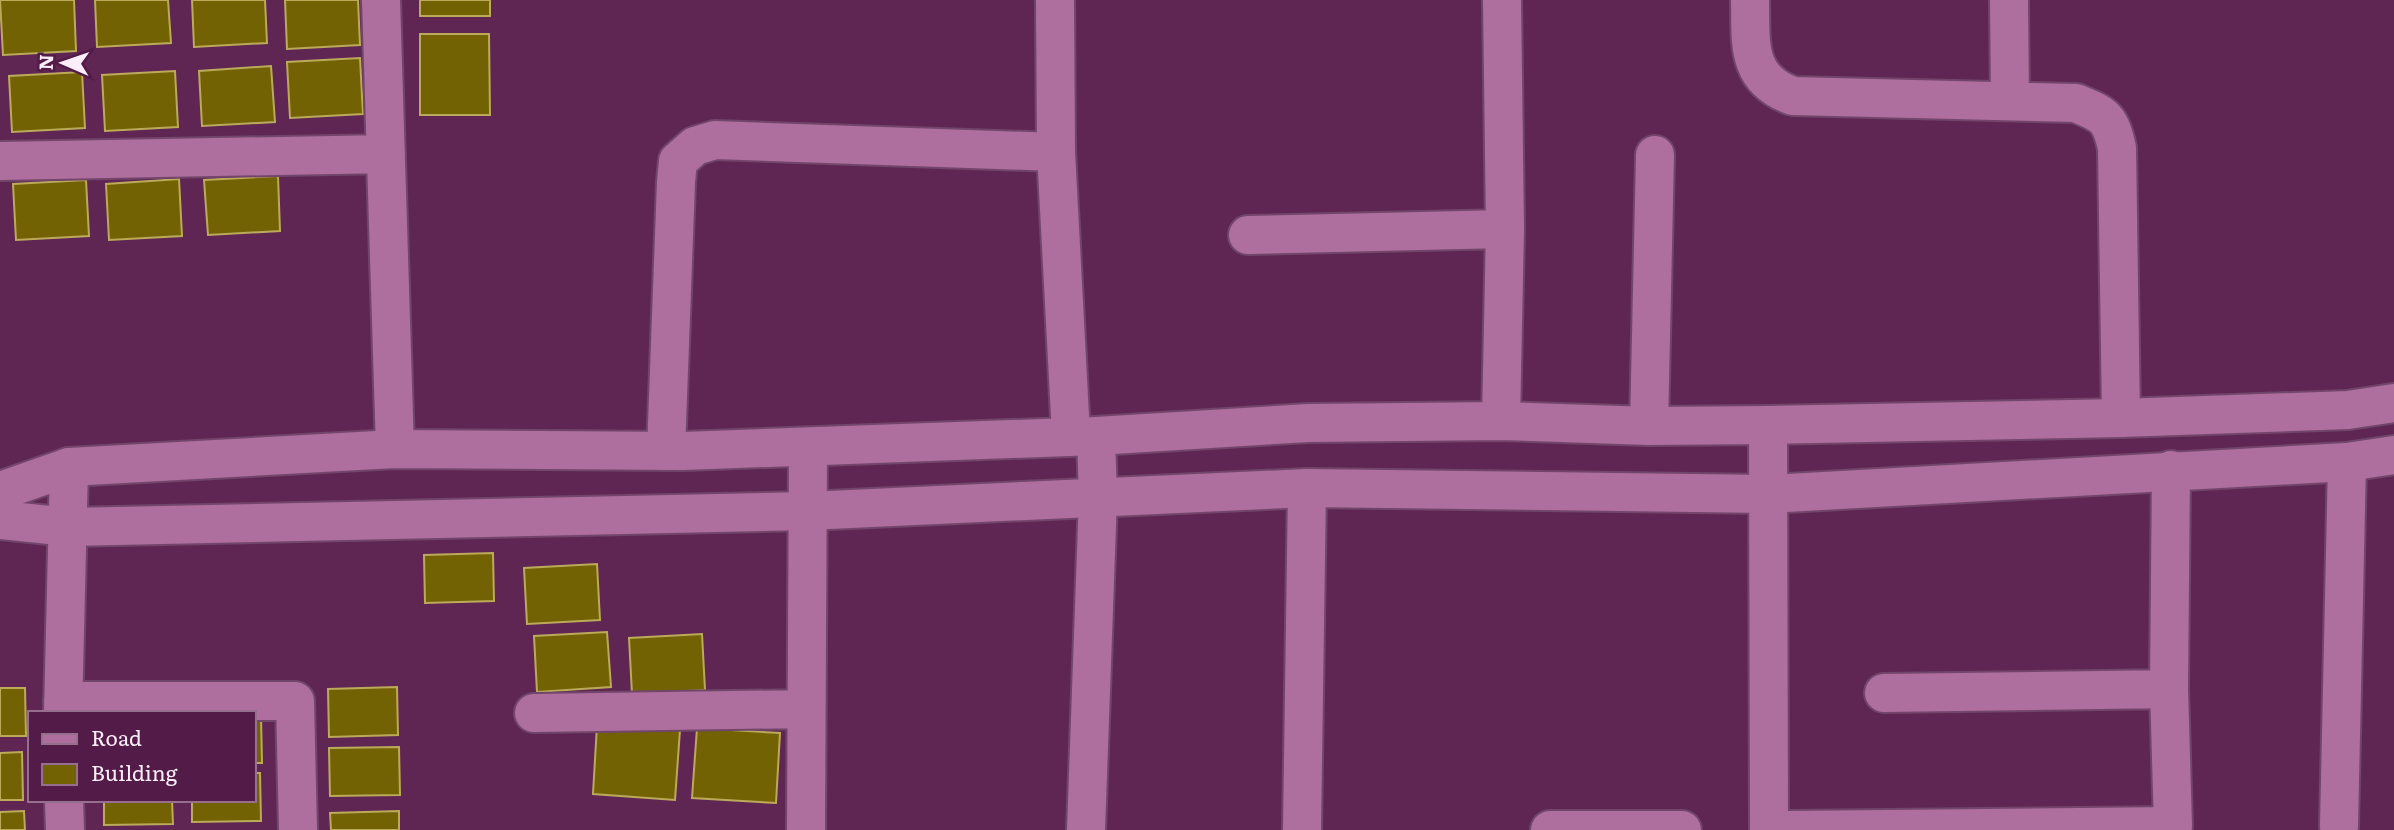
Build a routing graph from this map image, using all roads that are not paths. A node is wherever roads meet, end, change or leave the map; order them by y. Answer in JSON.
{"nodes":[{"id":1,"x":381,"y":0,"type":"edge"},
{"id":2,"x":1055,"y":0,"type":"edge"},
{"id":3,"x":1502,"y":0,"type":"edge"},
{"id":4,"x":1750,"y":0,"type":"edge"},
{"id":5,"x":2009,"y":0,"type":"edge"},
{"id":6,"x":2010,"y":100,"type":"junction"},
{"id":7,"x":1056,"y":152,"type":"junction"},
{"id":8,"x":386,"y":154,"type":"junction"},
{"id":9,"x":1656,"y":155,"type":"dead end"},
{"id":10,"x":0,"y":161,"type":"edge"},
{"id":11,"x":1505,"y":229,"type":"junction"},
{"id":12,"x":1248,"y":235,"type":"dead end"},
{"id":13,"x":2394,"y":402,"type":"edge"},
{"id":14,"x":2121,"y":418,"type":"junction"},
{"id":15,"x":1502,"y":421,"type":"junction"},
{"id":16,"x":1768,"y":425,"type":"junction"},
{"id":17,"x":1649,"y":426,"type":"junction"},
{"id":18,"x":1083,"y":436,"type":"junction"},
{"id":19,"x":808,"y":447,"type":"junction"},
{"id":20,"x":395,"y":449,"type":"junction"},
{"id":21,"x":666,"y":451,"type":"junction"},
{"id":22,"x":2394,"y":455,"type":"edge"},
{"id":23,"x":2347,"y":462,"type":"junction"},
{"id":24,"x":69,"y":467,"type":"junction"},
{"id":25,"x":2171,"y":470,"type":"junction"},
{"id":26,"x":1307,"y":488,"type":"junction"},
{"id":27,"x":0,"y":491,"type":"edge"},
{"id":28,"x":1768,"y":495,"type":"junction"},
{"id":29,"x":1098,"y":497,"type":"junction"},
{"id":30,"x":807,"y":511,"type":"junction"},
{"id":31,"x":0,"y":520,"type":"edge"},
{"id":32,"x":69,"y":527,"type":"junction"},
{"id":33,"x":2169,"y":689,"type":"junction"},
{"id":34,"x":1884,"y":693,"type":"dead end"},
{"id":35,"x":63,"y":707,"type":"edge"},
{"id":36,"x":805,"y":709,"type":"junction"},
{"id":37,"x":534,"y":713,"type":"dead end"},
{"id":38,"x":64,"y":802,"type":"edge"},
{"id":39,"x":2339,"y":825,"type":"dead end"},
{"id":40,"x":65,"y":830,"type":"edge"},
{"id":41,"x":298,"y":830,"type":"edge"},
{"id":42,"x":806,"y":830,"type":"edge"},
{"id":43,"x":840,"y":830,"type":"edge"},
{"id":44,"x":1086,"y":830,"type":"edge"},
{"id":45,"x":1302,"y":830,"type":"edge"},
{"id":46,"x":1550,"y":830,"type":"edge"},
{"id":47,"x":1682,"y":830,"type":"edge"},
{"id":48,"x":1769,"y":830,"type":"edge"},
{"id":49,"x":1788,"y":830,"type":"edge"}],
"edges":[{"from":1,"to":8,"type":"street"},
{"from":2,"to":7,"type":"street"},
{"from":3,"to":11,"type":"street"},
{"from":4,"to":6,"type":"street"},
{"from":5,"to":6,"type":"street"},
{"from":6,"to":14,"type":"street"},
{"from":7,"to":18,"type":"street"},
{"from":7,"to":21,"type":"street"},
{"from":8,"to":10,"type":"street"},
{"from":8,"to":20,"type":"street"},
{"from":9,"to":17,"type":"street"},
{"from":11,"to":12,"type":"street"},
{"from":11,"to":15,"type":"street"},
{"from":13,"to":14,"type":"street"},
{"from":14,"to":16,"type":"street"},
{"from":15,"to":17,"type":"street"},
{"from":15,"to":18,"type":"street"},
{"from":16,"to":17,"type":"street"},
{"from":16,"to":28,"type":"street"},
{"from":18,"to":19,"type":"street"},
{"from":18,"to":29,"type":"street"},
{"from":19,"to":21,"type":"street"},
{"from":19,"to":30,"type":"street"},
{"from":20,"to":21,"type":"street"},
{"from":20,"to":24,"type":"street"},
{"from":22,"to":23,"type":"street"},
{"from":23,"to":25,"type":"street"},
{"from":23,"to":39,"type":"street"},
{"from":24,"to":27,"type":"street"},
{"from":24,"to":32,"type":"street"},
{"from":25,"to":28,"type":"street"},
{"from":25,"to":33,"type":"street"},
{"from":26,"to":28,"type":"street"},
{"from":26,"to":29,"type":"street"},
{"from":26,"to":45,"type":"street"},
{"from":28,"to":48,"type":"street"},
{"from":29,"to":30,"type":"street"},
{"from":29,"to":44,"type":"street"},
{"from":30,"to":32,"type":"street"},
{"from":30,"to":36,"type":"street"},
{"from":31,"to":32,"type":"street"},
{"from":32,"to":35,"type":"street"},
{"from":33,"to":34,"type":"street"},
{"from":33,"to":49,"type":"street"},
{"from":35,"to":41,"type":"street"},
{"from":36,"to":37,"type":"street"},
{"from":36,"to":42,"type":"street"},
{"from":38,"to":40,"type":"street"},
{"from":42,"to":43,"type":"street"},
{"from":46,"to":47,"type":"street"}]}
